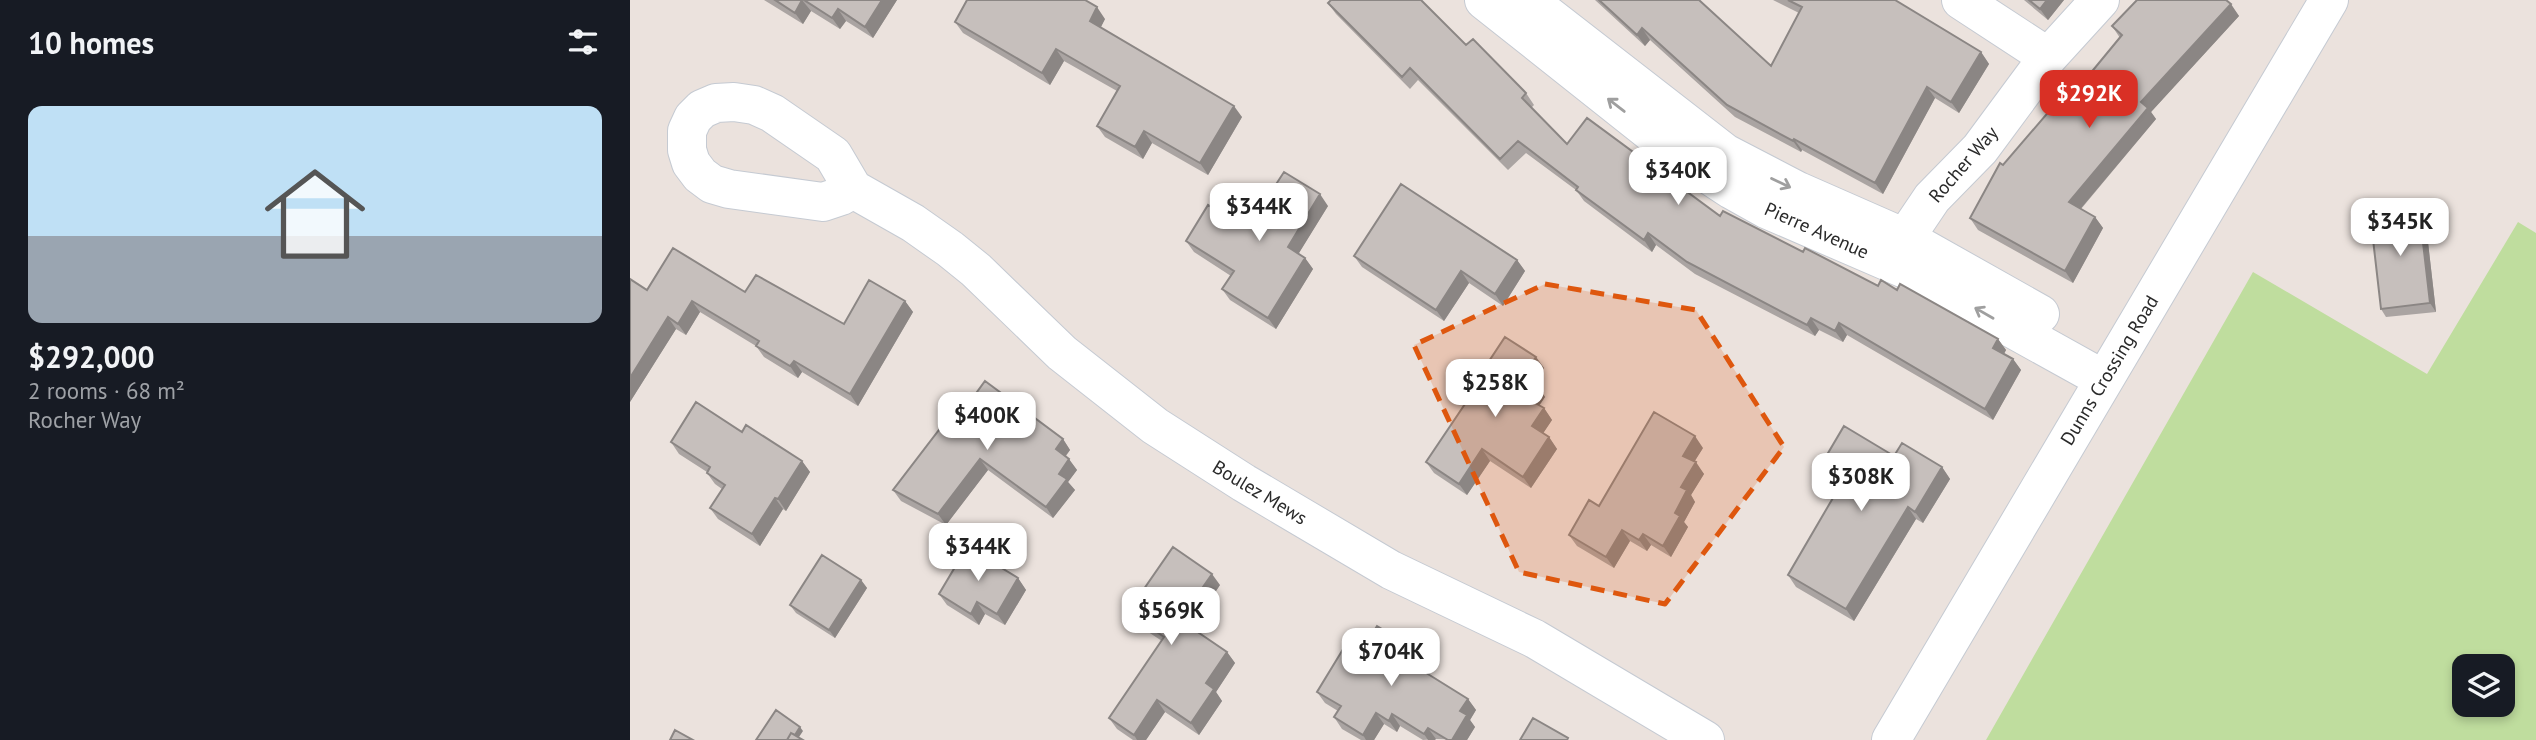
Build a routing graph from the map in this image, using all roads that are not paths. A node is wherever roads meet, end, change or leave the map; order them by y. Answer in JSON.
{"nodes":[{"id":1,"x":1484,"y":0,"type":"edge"},
{"id":2,"x":1528,"y":0,"type":"edge"},
{"id":3,"x":1961,"y":0,"type":"edge"},
{"id":4,"x":2099,"y":0,"type":"edge"},
{"id":5,"x":2329,"y":0,"type":"edge"},
{"id":6,"x":2048,"y":57,"type":"junction"},
{"id":7,"x":853,"y":189,"type":"dead end"},
{"id":8,"x":1898,"y":250,"type":"junction"},
{"id":9,"x":2110,"y":367,"type":"junction"},
{"id":10,"x":1706,"y":740,"type":"edge"},
{"id":11,"x":1891,"y":740,"type":"edge"}],
"edges":[{"from":8,"to":1,"type":"street","name":"Pierre Avenue","one_way":true},
{"from":2,"to":8,"type":"street","name":"Pierre Avenue","one_way":true},
{"from":3,"to":6,"type":"street"},
{"from":4,"to":6,"type":"street","name":"Rocher Way"},
{"from":5,"to":9,"type":"street","name":"Dunns Crossing Road"},
{"from":6,"to":8,"type":"street","name":"Rocher Way"},
{"from":7,"to":10,"type":"street","name":"Boulez Mews"},
{"from":8,"to":9,"type":"street","name":"Pierre Avenue"},
{"from":9,"to":11,"type":"street","name":"Dunns Crossing Road"}]}
